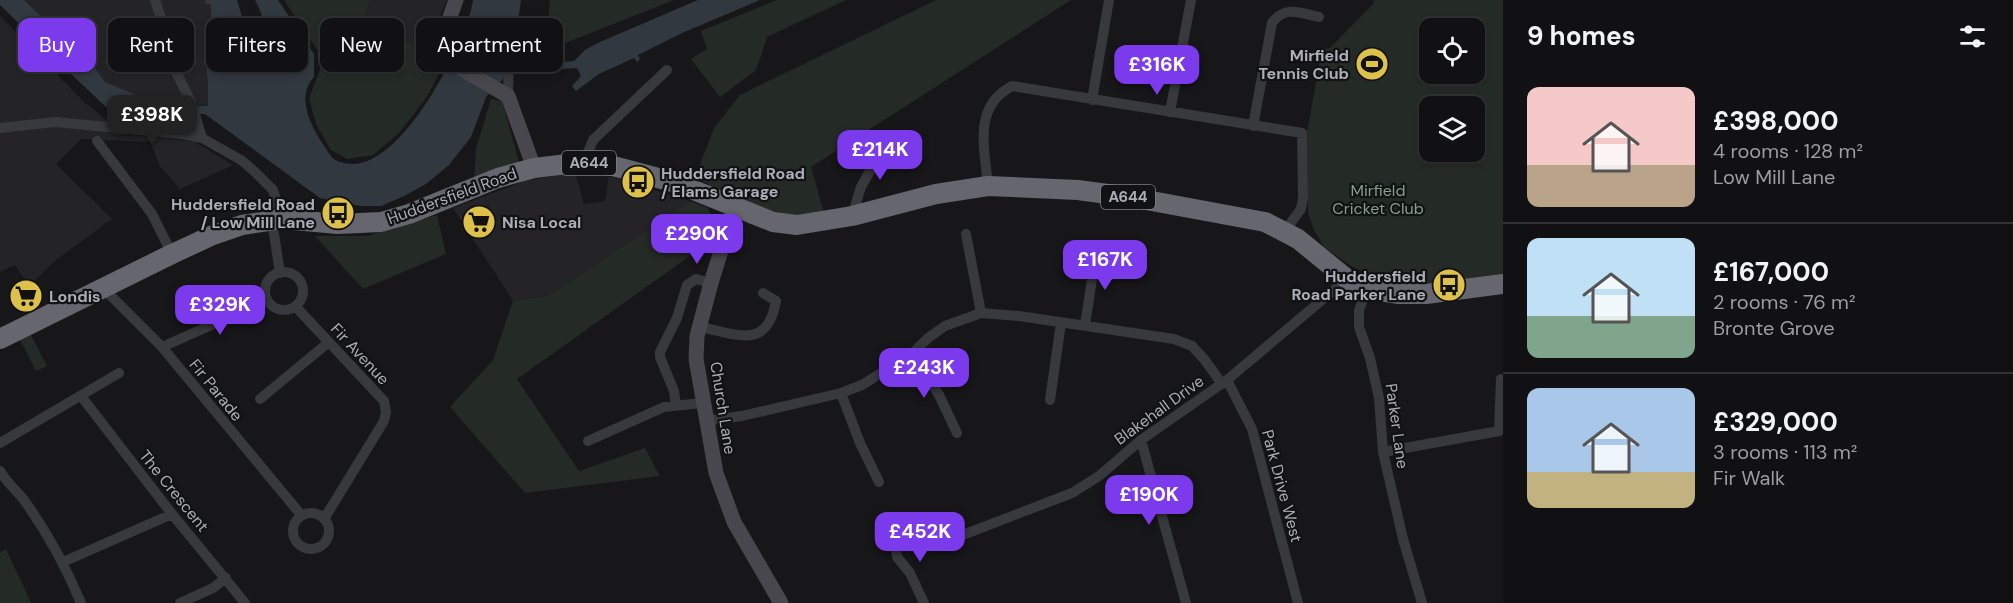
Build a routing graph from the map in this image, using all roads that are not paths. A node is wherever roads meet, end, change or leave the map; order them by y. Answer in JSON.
{"nodes":[{"id":1,"x":154,"y":0,"type":"edge"},
{"id":2,"x":456,"y":0,"type":"edge"},
{"id":3,"x":1109,"y":0,"type":"edge"},
{"id":4,"x":1191,"y":0,"type":"edge"},
{"id":5,"x":1319,"y":17,"type":"dead end"},
{"id":6,"x":667,"y":70,"type":"dead end"},
{"id":7,"x":507,"y":72,"type":"edge"},
{"id":8,"x":505,"y":88,"type":"junction"},
{"id":9,"x":1092,"y":100,"type":"junction"},
{"id":10,"x":1170,"y":112,"type":"junction"},
{"id":11,"x":1253,"y":126,"type":"junction"},
{"id":12,"x":0,"y":128,"type":"edge"},
{"id":13,"x":202,"y":138,"type":"junction"},
{"id":14,"x":97,"y":141,"type":"dead end"},
{"id":15,"x":909,"y":149,"type":"dead end"},
{"id":16,"x":584,"y":162,"type":"junction"},
{"id":17,"x":534,"y":168,"type":"junction"},
{"id":18,"x":988,"y":186,"type":"junction"},
{"id":19,"x":736,"y":208,"type":"junction"},
{"id":20,"x":852,"y":216,"type":"junction"},
{"id":21,"x":277,"y":220,"type":"junction"},
{"id":22,"x":1284,"y":232,"type":"junction"},
{"id":23,"x":966,"y":234,"type":"dead end"},
{"id":24,"x":1096,"y":253,"type":"dead end"},
{"id":25,"x":172,"y":254,"type":"junction"},
{"id":26,"x":280,"y":273,"type":"junction"},
{"id":27,"x":1347,"y":279,"type":"junction"},
{"id":28,"x":711,"y":283,"type":"junction"},
{"id":29,"x":1503,"y":284,"type":"edge"},
{"id":30,"x":103,"y":288,"type":"junction"},
{"id":31,"x":1366,"y":289,"type":"junction"},
{"id":32,"x":763,"y":292,"type":"dead end"},
{"id":33,"x":267,"y":300,"type":"junction"},
{"id":34,"x":296,"y":307,"type":"junction"},
{"id":35,"x":981,"y":313,"type":"junction"},
{"id":36,"x":1061,"y":322,"type":"junction"},
{"id":37,"x":1085,"y":325,"type":"junction"},
{"id":38,"x":699,"y":327,"type":"junction"},
{"id":39,"x":0,"y":339,"type":"edge"},
{"id":40,"x":329,"y":342,"type":"junction"},
{"id":41,"x":162,"y":347,"type":"junction"},
{"id":42,"x":913,"y":353,"type":"junction"},
{"id":43,"x":119,"y":373,"type":"dead end"},
{"id":44,"x":1501,"y":379,"type":"dead end"},
{"id":45,"x":1224,"y":382,"type":"junction"},
{"id":46,"x":841,"y":393,"type":"junction"},
{"id":47,"x":81,"y":396,"type":"junction"},
{"id":48,"x":260,"y":399,"type":"dead end"},
{"id":49,"x":1050,"y":400,"type":"dead end"},
{"id":50,"x":702,"y":403,"type":"junction"},
{"id":51,"x":676,"y":405,"type":"junction"},
{"id":52,"x":705,"y":421,"type":"junction"},
{"id":53,"x":957,"y":433,"type":"dead end"},
{"id":54,"x":1501,"y":435,"type":"edge"},
{"id":55,"x":1141,"y":440,"type":"junction"},
{"id":56,"x":588,"y":441,"type":"dead end"},
{"id":57,"x":0,"y":443,"type":"edge"},
{"id":58,"x":1383,"y":452,"type":"junction"},
{"id":59,"x":0,"y":471,"type":"edge"},
{"id":60,"x":2,"y":482,"type":"edge"},
{"id":61,"x":879,"y":482,"type":"dead end"},
{"id":62,"x":172,"y":514,"type":"junction"},
{"id":63,"x":302,"y":516,"type":"junction"},
{"id":64,"x":324,"y":519,"type":"junction"},
{"id":65,"x":893,"y":531,"type":"dead end"},
{"id":66,"x":965,"y":532,"type":"dead end"},
{"id":67,"x":63,"y":562,"type":"junction"},
{"id":68,"x":226,"y":578,"type":"junction"},
{"id":69,"x":81,"y":603,"type":"edge"},
{"id":70,"x":180,"y":603,"type":"edge"},
{"id":71,"x":245,"y":603,"type":"edge"},
{"id":72,"x":781,"y":603,"type":"edge"},
{"id":73,"x":924,"y":603,"type":"edge"},
{"id":74,"x":1186,"y":603,"type":"edge"},
{"id":75,"x":1298,"y":603,"type":"edge"},
{"id":76,"x":1422,"y":603,"type":"edge"}],
"edges":[{"from":1,"to":13,"type":"street"},
{"from":2,"to":8,"type":"street"},
{"from":3,"to":9,"type":"street"},
{"from":4,"to":10,"type":"street"},
{"from":5,"to":11,"type":"street"},
{"from":6,"to":16,"type":"street"},
{"from":7,"to":8,"type":"street"},
{"from":8,"to":17,"type":"street"},
{"from":9,"to":10,"type":"street"},
{"from":9,"to":18,"type":"street"},
{"from":10,"to":11,"type":"street"},
{"from":11,"to":22,"type":"street"},
{"from":12,"to":13,"type":"street"},
{"from":13,"to":21,"type":"street"},
{"from":14,"to":25,"type":"street"},
{"from":15,"to":20,"type":"street"},
{"from":16,"to":17,"type":"highway","name":"Huddersfield Road","number":"A644"},
{"from":16,"to":19,"type":"highway","name":"Huddersfield Road","number":"A644"},
{"from":17,"to":21,"type":"highway","name":"Huddersfield Road","number":"A644"},
{"from":18,"to":20,"type":"highway","name":"Huddersfield Road","number":"A644"},
{"from":18,"to":22,"type":"highway","name":"Huddersfield Road","number":"A644"},
{"from":19,"to":20,"type":"highway","name":"Huddersfield Road","number":"A644"},
{"from":19,"to":28,"type":"street","name":"Church Lane"},
{"from":21,"to":25,"type":"highway","name":"Huddersfield Road","number":"A644"},
{"from":21,"to":26,"type":"street"},
{"from":22,"to":27,"type":"highway","name":"Huddersfield Road","number":"A644"},
{"from":23,"to":35,"type":"street"},
{"from":24,"to":37,"type":"street"},
{"from":25,"to":30,"type":"highway","name":"Huddersfield Road","number":"A644"},
{"from":26,"to":33,"type":"street"},
{"from":26,"to":34,"type":"street"},
{"from":27,"to":31,"type":"highway","name":"Huddersfield Road","number":"A644"},
{"from":27,"to":45,"type":"street","name":"Blakehall Drive"},
{"from":28,"to":38,"type":"street","name":"Church Lane"},
{"from":28,"to":51,"type":"street"},
{"from":29,"to":31,"type":"highway","name":"Huddersfield Road","number":"A644"},
{"from":30,"to":39,"type":"highway","name":"Huddersfield Road","number":"A644"},
{"from":30,"to":41,"type":"street","name":"Fir Parade"},
{"from":31,"to":58,"type":"street","name":"Parker Lane"},
{"from":32,"to":38,"type":"street"},
{"from":33,"to":34,"type":"street"},
{"from":33,"to":41,"type":"street"},
{"from":34,"to":40,"type":"street","name":"Fir Avenue"},
{"from":35,"to":36,"type":"street","name":"Park Drive West"},
{"from":35,"to":42,"type":"street"},
{"from":36,"to":37,"type":"street","name":"Park Drive West"},
{"from":36,"to":49,"type":"street"},
{"from":37,"to":45,"type":"street","name":"Park Drive West"},
{"from":38,"to":50,"type":"street","name":"Church Lane"},
{"from":40,"to":48,"type":"street"},
{"from":40,"to":64,"type":"street","name":"Fir Avenue"},
{"from":41,"to":63,"type":"street","name":"Fir Parade"},
{"from":42,"to":46,"type":"street"},
{"from":42,"to":53,"type":"street"},
{"from":43,"to":47,"type":"street"},
{"from":44,"to":54,"type":"street"},
{"from":45,"to":55,"type":"street","name":"Blakehall Drive"},
{"from":45,"to":75,"type":"street","name":"Park Drive West"},
{"from":46,"to":52,"type":"street"},
{"from":46,"to":61,"type":"street"},
{"from":47,"to":57,"type":"street"},
{"from":47,"to":62,"type":"street","name":"The Crescent"},
{"from":50,"to":51,"type":"street"},
{"from":50,"to":52,"type":"street","name":"Church Lane"},
{"from":51,"to":56,"type":"street"},
{"from":52,"to":72,"type":"street","name":"Church Lane"},
{"from":54,"to":58,"type":"street"},
{"from":55,"to":66,"type":"street","name":"Blakehall Drive"},
{"from":55,"to":74,"type":"street"},
{"from":58,"to":76,"type":"street","name":"Parker Lane"},
{"from":59,"to":60,"type":"street"},
{"from":60,"to":67,"type":"street"},
{"from":62,"to":67,"type":"street"},
{"from":62,"to":68,"type":"street","name":"The Crescent"},
{"from":63,"to":64,"type":"street"},
{"from":63,"to":64,"type":"street"},
{"from":65,"to":73,"type":"street"},
{"from":67,"to":69,"type":"street"},
{"from":68,"to":70,"type":"street"},
{"from":68,"to":71,"type":"street","name":"The Crescent"}]}
